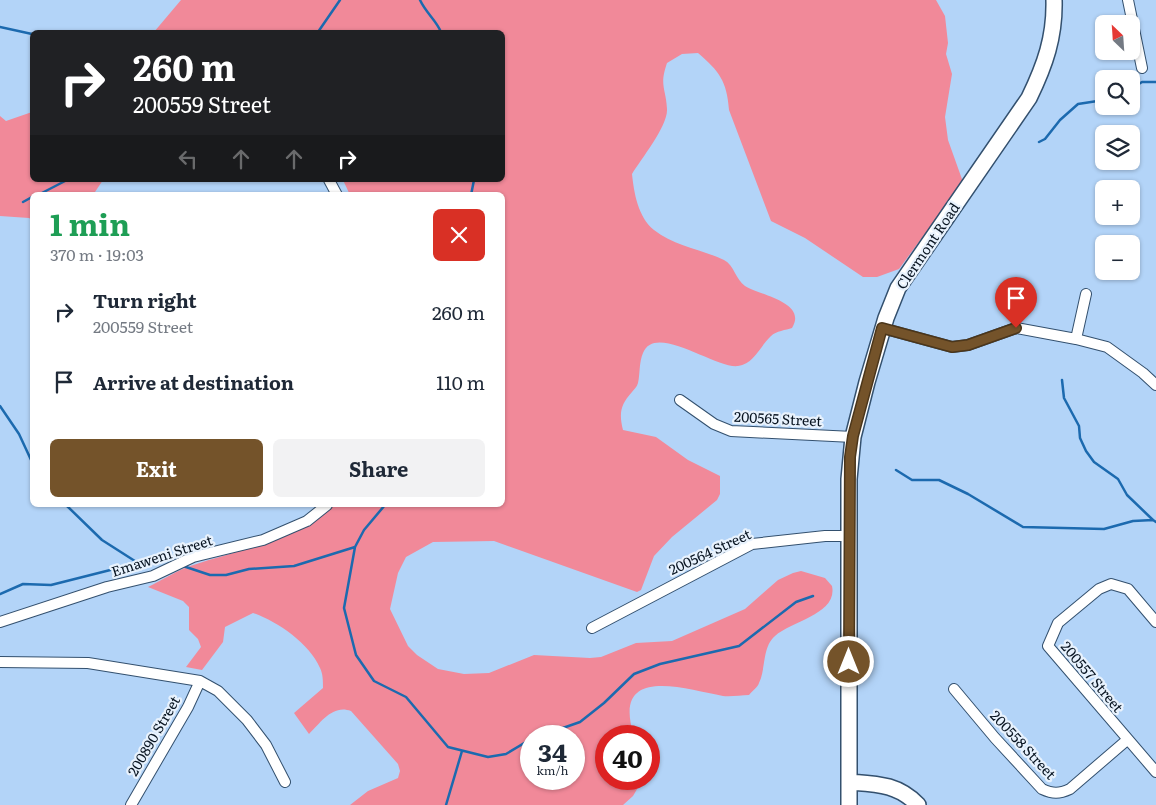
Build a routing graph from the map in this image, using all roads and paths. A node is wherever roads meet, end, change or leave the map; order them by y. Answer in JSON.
{"nodes":[{"id":1,"x":1054,"y":0,"type":"edge"},
{"id":2,"x":1128,"y":0,"type":"edge"},
{"id":3,"x":1142,"y":68,"type":"dead end"},
{"id":4,"x":1086,"y":294,"type":"dead end"},
{"id":5,"x":882,"y":328,"type":"junction"},
{"id":6,"x":1076,"y":339,"type":"junction"},
{"id":7,"x":1156,"y":385,"type":"edge"},
{"id":8,"x":680,"y":400,"type":"dead end"},
{"id":9,"x":853,"y":436,"type":"junction"},
{"id":10,"x":325,"y":507,"type":"edge"},
{"id":11,"x":850,"y":536,"type":"junction"},
{"id":12,"x":0,"y":622,"type":"edge"},
{"id":13,"x":1156,"y":622,"type":"edge"},
{"id":14,"x":592,"y":628,"type":"dead end"},
{"id":15,"x":0,"y":662,"type":"edge"},
{"id":16,"x":200,"y":681,"type":"junction"},
{"id":17,"x":954,"y":688,"type":"dead end"},
{"id":18,"x":1127,"y":740,"type":"junction"},
{"id":19,"x":1156,"y":772,"type":"edge"},
{"id":20,"x":285,"y":782,"type":"dead end"},
{"id":21,"x":850,"y":782,"type":"junction"},
{"id":22,"x":131,"y":805,"type":"edge"},
{"id":23,"x":849,"y":805,"type":"edge"},
{"id":24,"x":918,"y":805,"type":"edge"}],
"edges":[{"from":1,"to":5,"type":"street","name":"Clermont Road"},
{"from":2,"to":3,"type":"street"},
{"from":4,"to":6,"type":"street"},
{"from":5,"to":6,"type":"street"},
{"from":5,"to":9,"type":"street","name":"Clermont Road"},
{"from":6,"to":7,"type":"street"},
{"from":8,"to":9,"type":"street","name":"200565 Street"},
{"from":9,"to":11,"type":"street","name":"Clermont Road"},
{"from":10,"to":12,"type":"street","name":"Emaweni Street"},
{"from":11,"to":14,"type":"street","name":"200564 Street"},
{"from":11,"to":21,"type":"street","name":"Clermont Road"},
{"from":13,"to":18,"type":"street","name":"200557 Street"},
{"from":15,"to":16,"type":"street"},
{"from":16,"to":20,"type":"street"},
{"from":16,"to":22,"type":"street","name":"200890 Street"},
{"from":17,"to":18,"type":"street","name":"200558 Street"},
{"from":18,"to":19,"type":"street","name":"200557 Street"},
{"from":21,"to":23,"type":"street","name":"Clermont Road"},
{"from":21,"to":24,"type":"street"}]}
